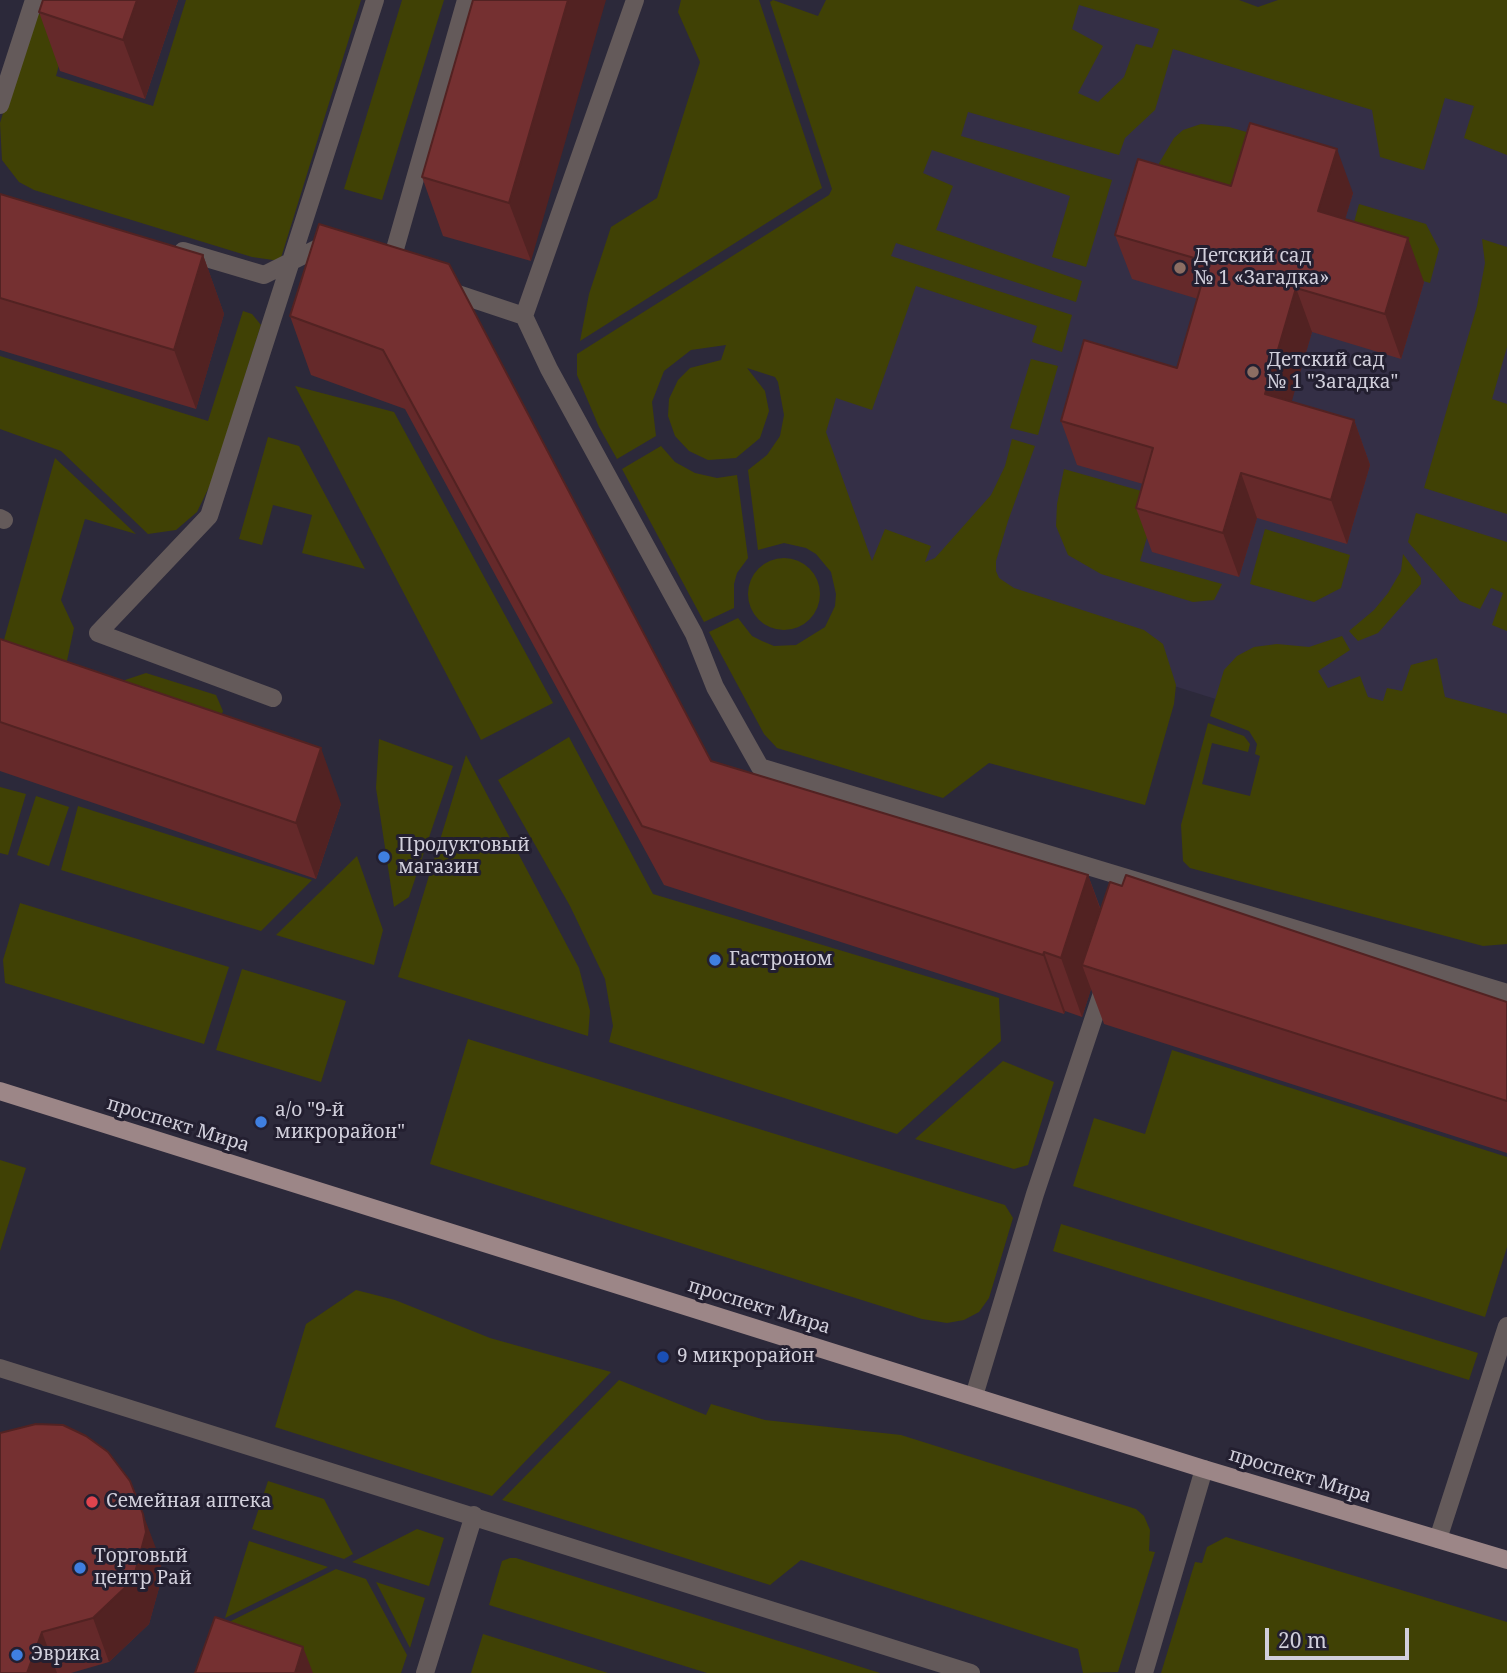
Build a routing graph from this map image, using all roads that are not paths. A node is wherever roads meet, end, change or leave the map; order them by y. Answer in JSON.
{"nodes":[{"id":1,"x":34,"y":0,"type":"edge"},
{"id":2,"x":374,"y":0,"type":"edge"},
{"id":3,"x":466,"y":0,"type":"edge"},
{"id":4,"x":635,"y":0,"type":"edge"},
{"id":5,"x":0,"y":105,"type":"edge"},
{"id":6,"x":172,"y":248,"type":"edge"},
{"id":7,"x":343,"y":255,"type":"edge"},
{"id":8,"x":292,"y":261,"type":"junction"},
{"id":9,"x":389,"y":270,"type":"edge"},
{"id":10,"x":426,"y":282,"type":"edge"},
{"id":11,"x":524,"y":316,"type":"junction"},
{"id":12,"x":273,"y":698,"type":"dead end"},
{"id":13,"x":1109,"y":972,"type":"edge"},
{"id":14,"x":1507,"y":993,"type":"edge"},
{"id":15,"x":0,"y":1091,"type":"edge"},
{"id":16,"x":1507,"y":1326,"type":"edge"},
{"id":17,"x":0,"y":1368,"type":"edge"},
{"id":18,"x":974,"y":1396,"type":"junction"},
{"id":19,"x":1204,"y":1469,"type":"junction"},
{"id":20,"x":474,"y":1515,"type":"junction"},
{"id":21,"x":1438,"y":1539,"type":"junction"},
{"id":22,"x":1507,"y":1560,"type":"edge"},
{"id":23,"x":425,"y":1673,"type":"edge"},
{"id":24,"x":971,"y":1673,"type":"edge"},
{"id":25,"x":1144,"y":1673,"type":"edge"}],
"edges":[{"from":1,"to":5,"type":"lane"},
{"from":2,"to":8,"type":"lane"},
{"from":3,"to":9,"type":"lane"},
{"from":4,"to":11,"type":"lane"},
{"from":6,"to":8,"type":"lane"},
{"from":7,"to":8,"type":"lane"},
{"from":8,"to":12,"type":"lane"},
{"from":10,"to":11,"type":"lane"},
{"from":11,"to":14,"type":"lane"},
{"from":13,"to":18,"type":"lane"},
{"from":15,"to":18,"type":"main road","name":"проспект Мира"},
{"from":16,"to":21,"type":"lane"},
{"from":17,"to":20,"type":"lane"},
{"from":18,"to":19,"type":"main road","name":"проспект Мира"},
{"from":19,"to":21,"type":"main road","name":"проспект Мира"},
{"from":19,"to":25,"type":"lane"},
{"from":20,"to":23,"type":"lane"},
{"from":20,"to":24,"type":"lane"},
{"from":21,"to":22,"type":"main road","name":"проспект Мира"}]}
